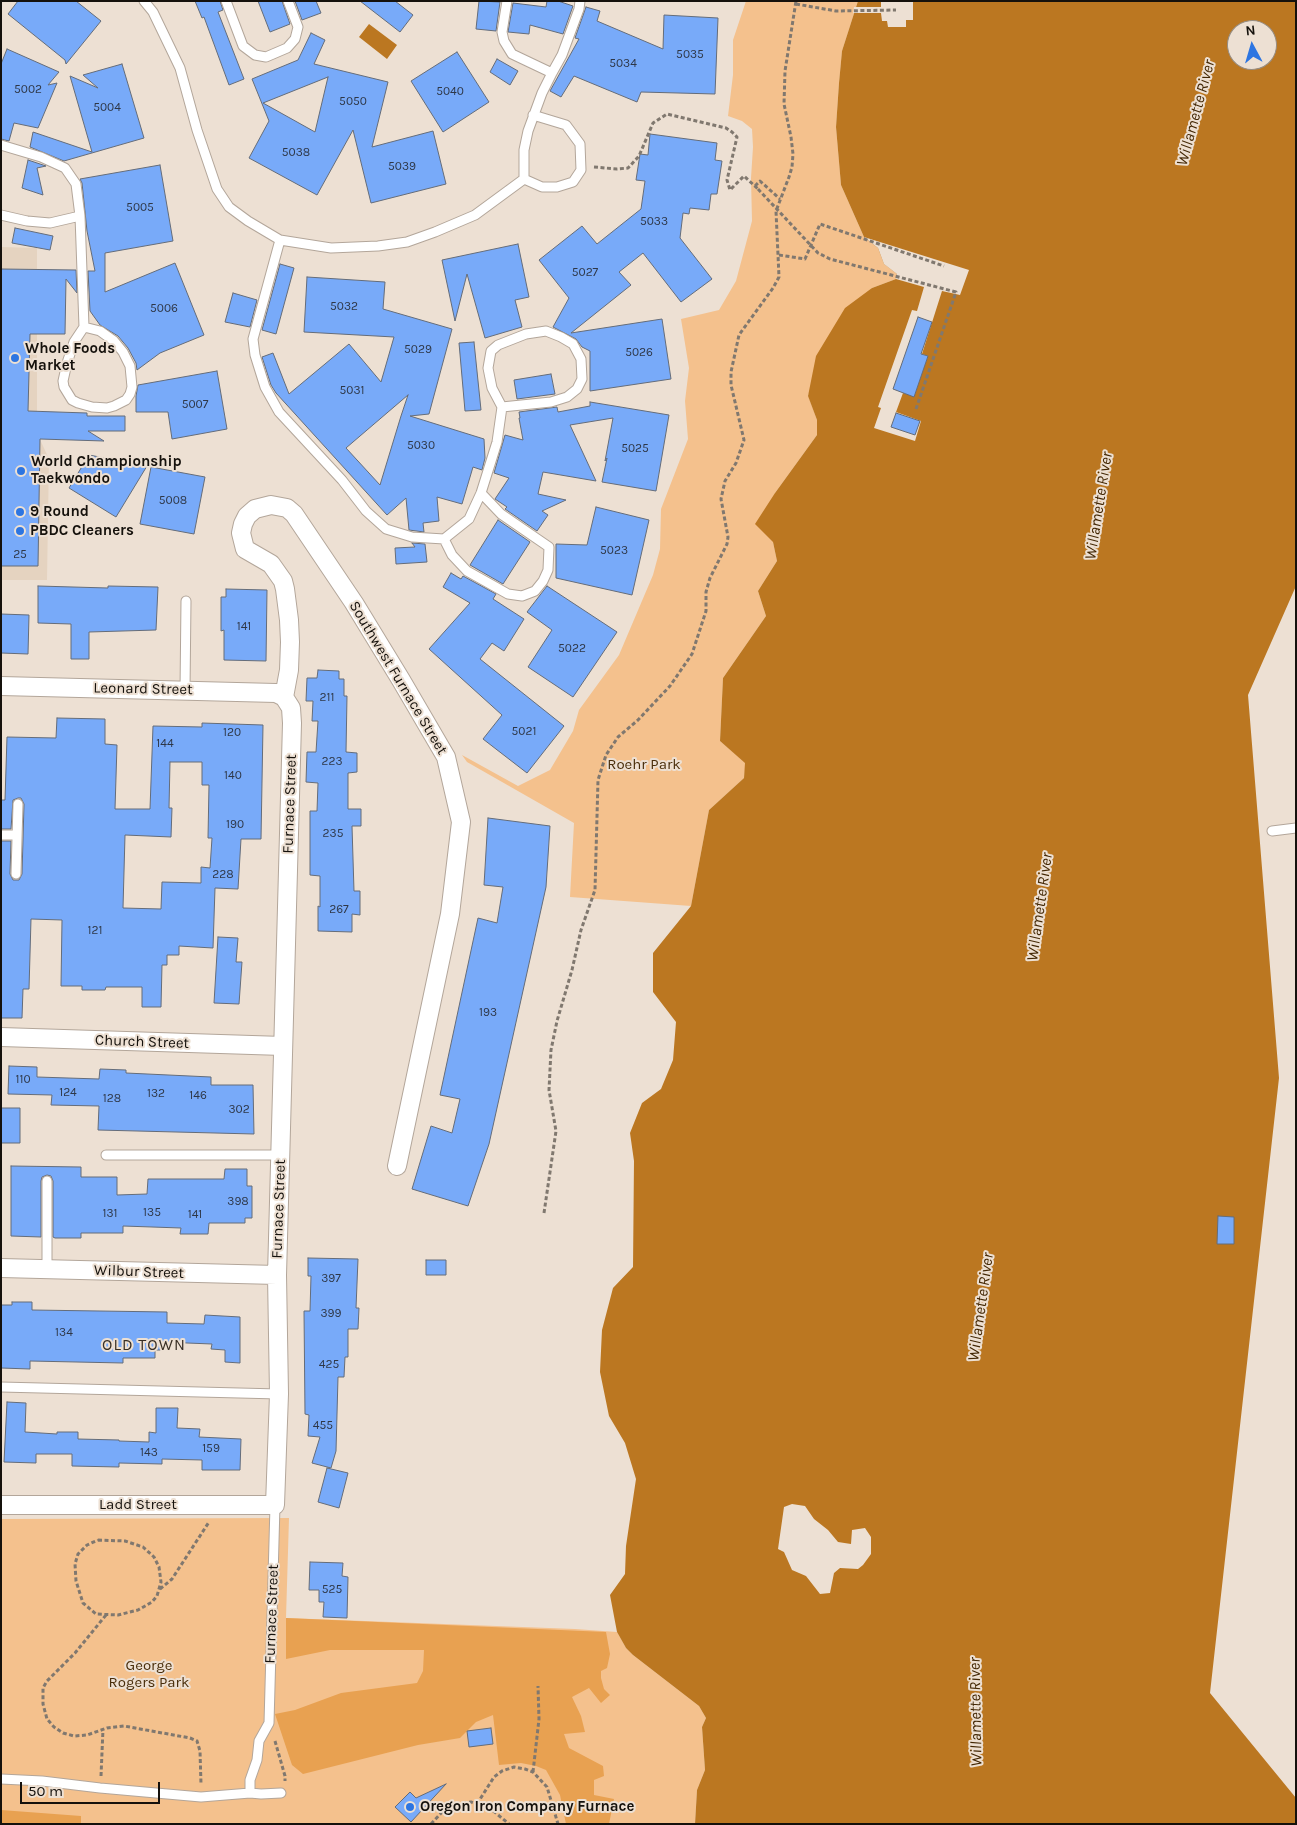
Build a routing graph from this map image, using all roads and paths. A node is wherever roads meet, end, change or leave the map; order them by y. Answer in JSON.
{"nodes":[{"id":1,"x":144,"y":1,"type":"edge"},
{"id":2,"x":226,"y":1,"type":"edge"},
{"id":3,"x":288,"y":1,"type":"edge"},
{"id":4,"x":507,"y":1,"type":"edge"},
{"id":5,"x":580,"y":1,"type":"edge"},
{"id":6,"x":796,"y":3,"type":"edge"},
{"id":7,"x":896,"y":10,"type":"dead end"},
{"id":8,"x":552,"y":73,"type":"junction"},
{"id":9,"x":533,"y":115,"type":"junction"},
{"id":10,"x":1,"y":145,"type":"edge"},
{"id":11,"x":581,"y":164,"type":"junction"},
{"id":12,"x":524,"y":179,"type":"junction"},
{"id":13,"x":756,"y":188,"type":"junction"},
{"id":14,"x":780,"y":200,"type":"junction"},
{"id":15,"x":1,"y":215,"type":"edge"},
{"id":16,"x":80,"y":216,"type":"junction"},
{"id":17,"x":280,"y":240,"type":"junction"},
{"id":18,"x":779,"y":255,"type":"junction"},
{"id":19,"x":944,"y":266,"type":"dead end"},
{"id":20,"x":84,"y":326,"type":"junction"},
{"id":21,"x":502,"y":407,"type":"junction"},
{"id":22,"x":916,"y":409,"type":"dead end"},
{"id":23,"x":481,"y":493,"type":"junction"},
{"id":24,"x":444,"y":539,"type":"junction"},
{"id":25,"x":186,"y":601,"type":"dead end"},
{"id":26,"x":1,"y":686,"type":"edge"},
{"id":27,"x":185,"y":690,"type":"junction"},
{"id":28,"x":284,"y":697,"type":"junction"},
{"id":29,"x":18,"y":804,"type":"dead end"},
{"id":30,"x":1296,"y":828,"type":"edge"},
{"id":31,"x":1272,"y":831,"type":"dead end"},
{"id":32,"x":1,"y":835,"type":"edge"},
{"id":33,"x":17,"y":835,"type":"junction"},
{"id":34,"x":16,"y":874,"type":"dead end"},
{"id":35,"x":1,"y":1038,"type":"edge"},
{"id":36,"x":284,"y":1046,"type":"junction"},
{"id":37,"x":106,"y":1155,"type":"dead end"},
{"id":38,"x":281,"y":1155,"type":"junction"},
{"id":39,"x":397,"y":1166,"type":"dead end"},
{"id":40,"x":46,"y":1181,"type":"dead end"},
{"id":41,"x":544,"y":1213,"type":"dead end"},
{"id":42,"x":1,"y":1268,"type":"edge"},
{"id":43,"x":47,"y":1269,"type":"junction"},
{"id":44,"x":277,"y":1276,"type":"junction"},
{"id":45,"x":1,"y":1387,"type":"edge"},
{"id":46,"x":279,"y":1394,"type":"junction"},
{"id":47,"x":1,"y":1505,"type":"edge"},
{"id":48,"x":275,"y":1505,"type":"junction"},
{"id":49,"x":218,"y":1506,"type":"junction"},
{"id":50,"x":159,"y":1589,"type":"junction"},
{"id":51,"x":106,"y":1615,"type":"junction"},
{"id":52,"x":538,"y":1686,"type":"dead end"},
{"id":53,"x":269,"y":1723,"type":"junction"},
{"id":54,"x":103,"y":1729,"type":"junction"},
{"id":55,"x":533,"y":1772,"type":"junction"},
{"id":56,"x":1,"y":1779,"type":"edge"},
{"id":57,"x":100,"y":1788,"type":"junction"},
{"id":58,"x":250,"y":1793,"type":"junction"},
{"id":59,"x":281,"y":1793,"type":"joint"},
{"id":60,"x":201,"y":1797,"type":"junction"},
{"id":61,"x":477,"y":1804,"type":"junction"},
{"id":62,"x":431,"y":1824,"type":"edge"},
{"id":63,"x":509,"y":1824,"type":"edge"},
{"id":64,"x":558,"y":1824,"type":"edge"}],
"edges":[{"from":1,"to":17,"type":"lane"},
{"from":2,"to":3,"type":"lane"},
{"from":4,"to":8,"type":"lane"},
{"from":5,"to":8,"type":"lane"},
{"from":6,"to":7,"type":"path"},
{"from":6,"to":14,"type":"path"},
{"from":8,"to":9,"type":"lane"},
{"from":9,"to":11,"type":"lane"},
{"from":9,"to":12,"type":"lane"},
{"from":10,"to":16,"type":"lane"},
{"from":11,"to":12,"type":"lane"},
{"from":11,"to":13,"type":"path"},
{"from":12,"to":17,"type":"lane"},
{"from":13,"to":14,"type":"path"},
{"from":13,"to":22,"type":"path","bridge":true},
{"from":14,"to":18,"type":"path"},
{"from":15,"to":16,"type":"lane"},
{"from":16,"to":20,"type":"lane"},
{"from":17,"to":24,"type":"lane"},
{"from":18,"to":19,"type":"path"},
{"from":18,"to":41,"type":"path"},
{"from":20,"to":20,"type":"lane"},
{"from":21,"to":21,"type":"lane"},
{"from":21,"to":23,"type":"lane"},
{"from":23,"to":24,"type":"lane"},
{"from":23,"to":24,"type":"lane"},
{"from":25,"to":27,"type":"lane"},
{"from":26,"to":27,"type":"street","name":"Leonard Street"},
{"from":27,"to":28,"type":"street","name":"Leonard Street"},
{"from":28,"to":36,"type":"street","name":"Furnace Street"},
{"from":28,"to":39,"type":"street","name":"Southwest Furnace Street"},
{"from":29,"to":33,"type":"lane"},
{"from":30,"to":31,"type":"lane"},
{"from":32,"to":33,"type":"lane"},
{"from":33,"to":34,"type":"lane"},
{"from":35,"to":36,"type":"street","name":"Church Street"},
{"from":36,"to":38,"type":"street","name":"Furnace Street"},
{"from":37,"to":38,"type":"lane"},
{"from":38,"to":44,"type":"street","name":"Furnace Street"},
{"from":40,"to":43,"type":"lane"},
{"from":42,"to":43,"type":"street","name":"Wilbur Street"},
{"from":43,"to":44,"type":"street","name":"Wilbur Street"},
{"from":44,"to":46,"type":"street","name":"Furnace Street"},
{"from":45,"to":46,"type":"lane"},
{"from":46,"to":48,"type":"street","name":"Furnace Street"},
{"from":47,"to":49,"type":"street","name":"Ladd Street"},
{"from":48,"to":49,"type":"street","name":"Ladd Street"},
{"from":48,"to":53,"type":"lane","name":"Furnace Street"},
{"from":49,"to":50,"type":"path"},
{"from":50,"to":51,"type":"path"},
{"from":50,"to":51,"type":"path"},
{"from":51,"to":54,"type":"path"},
{"from":52,"to":55,"type":"path"},
{"from":53,"to":58,"type":"lane","name":"Furnace Street"},
{"from":53,"to":59,"type":"path"},
{"from":54,"to":57,"type":"path"},
{"from":54,"to":60,"type":"path"},
{"from":55,"to":61,"type":"path"},
{"from":55,"to":64,"type":"path"},
{"from":56,"to":57,"type":"lane"},
{"from":57,"to":60,"type":"lane"},
{"from":58,"to":59,"type":"lane"},
{"from":58,"to":60,"type":"lane"},
{"from":61,"to":62,"type":"path"},
{"from":61,"to":63,"type":"path"}]}
